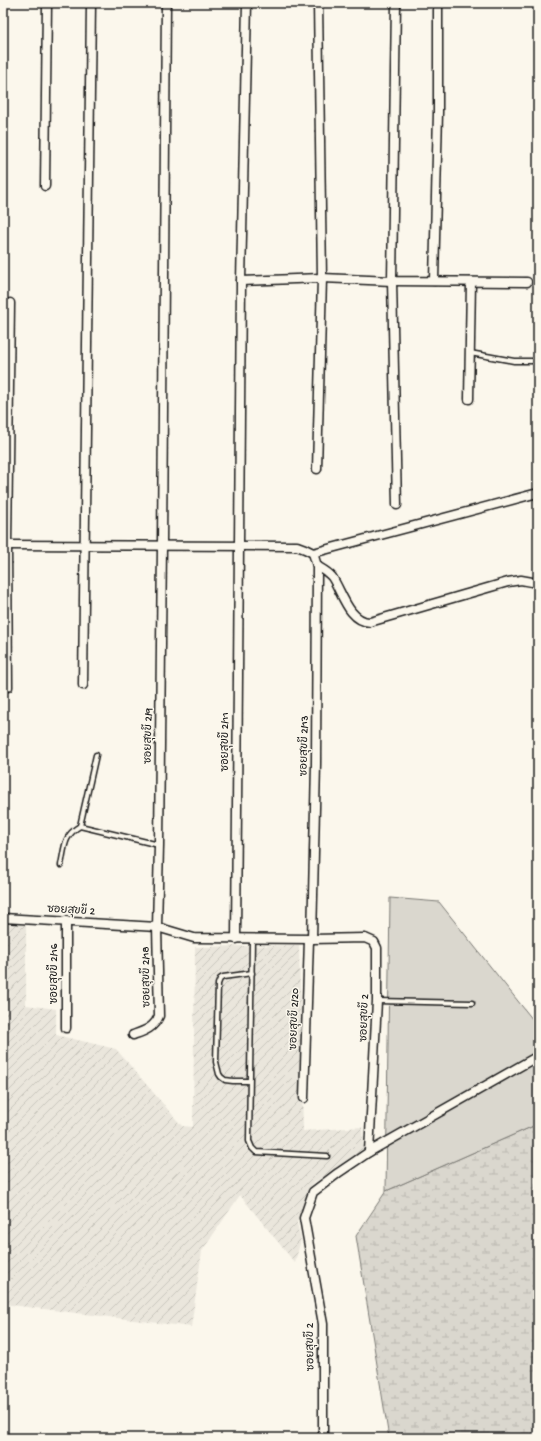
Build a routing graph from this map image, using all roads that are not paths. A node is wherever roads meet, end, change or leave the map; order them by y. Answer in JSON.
{"nodes":[{"id":1,"x":47,"y":3,"type":"edge"},
{"id":2,"x":90,"y":3,"type":"edge"},
{"id":3,"x":166,"y":3,"type":"edge"},
{"id":4,"x":246,"y":3,"type":"edge"},
{"id":5,"x":318,"y":3,"type":"edge"},
{"id":6,"x":396,"y":3,"type":"edge"},
{"id":7,"x":438,"y":3,"type":"edge"},
{"id":8,"x":45,"y":186,"type":"dead end"},
{"id":9,"x":322,"y":278,"type":"junction"},
{"id":10,"x":241,"y":281,"type":"junction"},
{"id":11,"x":392,"y":281,"type":"junction"},
{"id":12,"x":434,"y":282,"type":"junction"},
{"id":13,"x":471,"y":282,"type":"junction"},
{"id":14,"x":527,"y":282,"type":"dead end"},
{"id":15,"x":10,"y":303,"type":"dead end"},
{"id":16,"x":470,"y":353,"type":"junction"},
{"id":17,"x":532,"y":361,"type":"dead end"},
{"id":18,"x":469,"y":399,"type":"dead end"},
{"id":19,"x":318,"y":469,"type":"dead end"},
{"id":20,"x":534,"y":494,"type":"dead end"},
{"id":21,"x":397,"y":504,"type":"dead end"},
{"id":22,"x":5,"y":545,"type":"edge"},
{"id":23,"x":84,"y":545,"type":"junction"},
{"id":24,"x":162,"y":545,"type":"junction"},
{"id":25,"x":239,"y":545,"type":"junction"},
{"id":26,"x":313,"y":553,"type":"junction"},
{"id":27,"x":317,"y":566,"type":"junction"},
{"id":28,"x":532,"y":582,"type":"dead end"},
{"id":29,"x":84,"y":685,"type":"dead end"},
{"id":30,"x":8,"y":687,"type":"dead end"},
{"id":31,"x":96,"y":755,"type":"dead end"},
{"id":32,"x":80,"y":826,"type":"junction"},
{"id":33,"x":159,"y":845,"type":"junction"},
{"id":34,"x":61,"y":865,"type":"dead end"},
{"id":35,"x":3,"y":918,"type":"edge"},
{"id":36,"x":66,"y":921,"type":"junction"},
{"id":37,"x":157,"y":927,"type":"junction"},
{"id":38,"x":236,"y":939,"type":"junction"},
{"id":39,"x":252,"y":939,"type":"junction"},
{"id":40,"x":310,"y":939,"type":"junction"},
{"id":41,"x":252,"y":973,"type":"junction"},
{"id":42,"x":377,"y":1001,"type":"junction"},
{"id":43,"x":472,"y":1002,"type":"dead end"},
{"id":44,"x":66,"y":1028,"type":"dead end"},
{"id":45,"x":133,"y":1035,"type":"dead end"},
{"id":46,"x":538,"y":1056,"type":"edge"},
{"id":47,"x":249,"y":1081,"type":"junction"},
{"id":48,"x":304,"y":1098,"type":"dead end"},
{"id":49,"x":369,"y":1152,"type":"junction"},
{"id":50,"x":328,"y":1156,"type":"dead end"},
{"id":51,"x":323,"y":1438,"type":"edge"}],
"edges":[{"from":1,"to":8,"type":"street"},
{"from":2,"to":23,"type":"street"},
{"from":3,"to":24,"type":"street","name":"ซอยสุขขี 2/9"},
{"from":4,"to":10,"type":"street","name":"ซอยสุขขี 2/11"},
{"from":5,"to":9,"type":"street"},
{"from":6,"to":11,"type":"street"},
{"from":7,"to":12,"type":"street"},
{"from":9,"to":10,"type":"street"},
{"from":9,"to":11,"type":"street"},
{"from":9,"to":19,"type":"street"},
{"from":10,"to":25,"type":"street","name":"ซอยสุขขี 2/11"},
{"from":11,"to":12,"type":"street"},
{"from":11,"to":21,"type":"street"},
{"from":12,"to":13,"type":"street"},
{"from":13,"to":14,"type":"street"},
{"from":13,"to":16,"type":"street"},
{"from":15,"to":22,"type":"street"},
{"from":16,"to":17,"type":"lane"},
{"from":16,"to":18,"type":"street"},
{"from":20,"to":26,"type":"street"},
{"from":22,"to":23,"type":"street"},
{"from":22,"to":30,"type":"street"},
{"from":23,"to":24,"type":"street"},
{"from":23,"to":29,"type":"street"},
{"from":24,"to":25,"type":"street"},
{"from":24,"to":33,"type":"street","name":"ซอยสุขขี 2/9"},
{"from":25,"to":26,"type":"street"},
{"from":25,"to":38,"type":"street","name":"ซอยสุขขี 2/11"},
{"from":26,"to":27,"type":"street","name":"ซอยสุขขี 2/13"},
{"from":27,"to":28,"type":"street"},
{"from":27,"to":40,"type":"street","name":"ซอยสุขขี 2/13"},
{"from":31,"to":32,"type":"lane"},
{"from":32,"to":33,"type":"lane"},
{"from":32,"to":34,"type":"lane"},
{"from":33,"to":37,"type":"street","name":"ซอยสุขขี 2/9"},
{"from":35,"to":36,"type":"street","name":"ซอยสุขขี 2"},
{"from":36,"to":37,"type":"street","name":"ซอยสุขขี 2"},
{"from":36,"to":44,"type":"street","name":"ซอยสุขขี 2/16"},
{"from":37,"to":38,"type":"street","name":"ซอยสุขขี 2"},
{"from":37,"to":45,"type":"street","name":"ซอยสุขขี 2/18"},
{"from":38,"to":39,"type":"street","name":"ซอยสุขขี 2"},
{"from":39,"to":40,"type":"street","name":"ซอยสุขขี 2"},
{"from":39,"to":41,"type":"lane"},
{"from":40,"to":42,"type":"street","name":"ซอยสุขขี 2"},
{"from":40,"to":48,"type":"street","name":"ซอยสุขขี 2/20"},
{"from":41,"to":47,"type":"lane"},
{"from":41,"to":47,"type":"lane"},
{"from":42,"to":43,"type":"lane"},
{"from":42,"to":49,"type":"street","name":"ซอยสุขขี 2"},
{"from":46,"to":49,"type":"street"},
{"from":47,"to":50,"type":"lane"},
{"from":49,"to":51,"type":"street","name":"ซอยสุขขี 2"}]}
